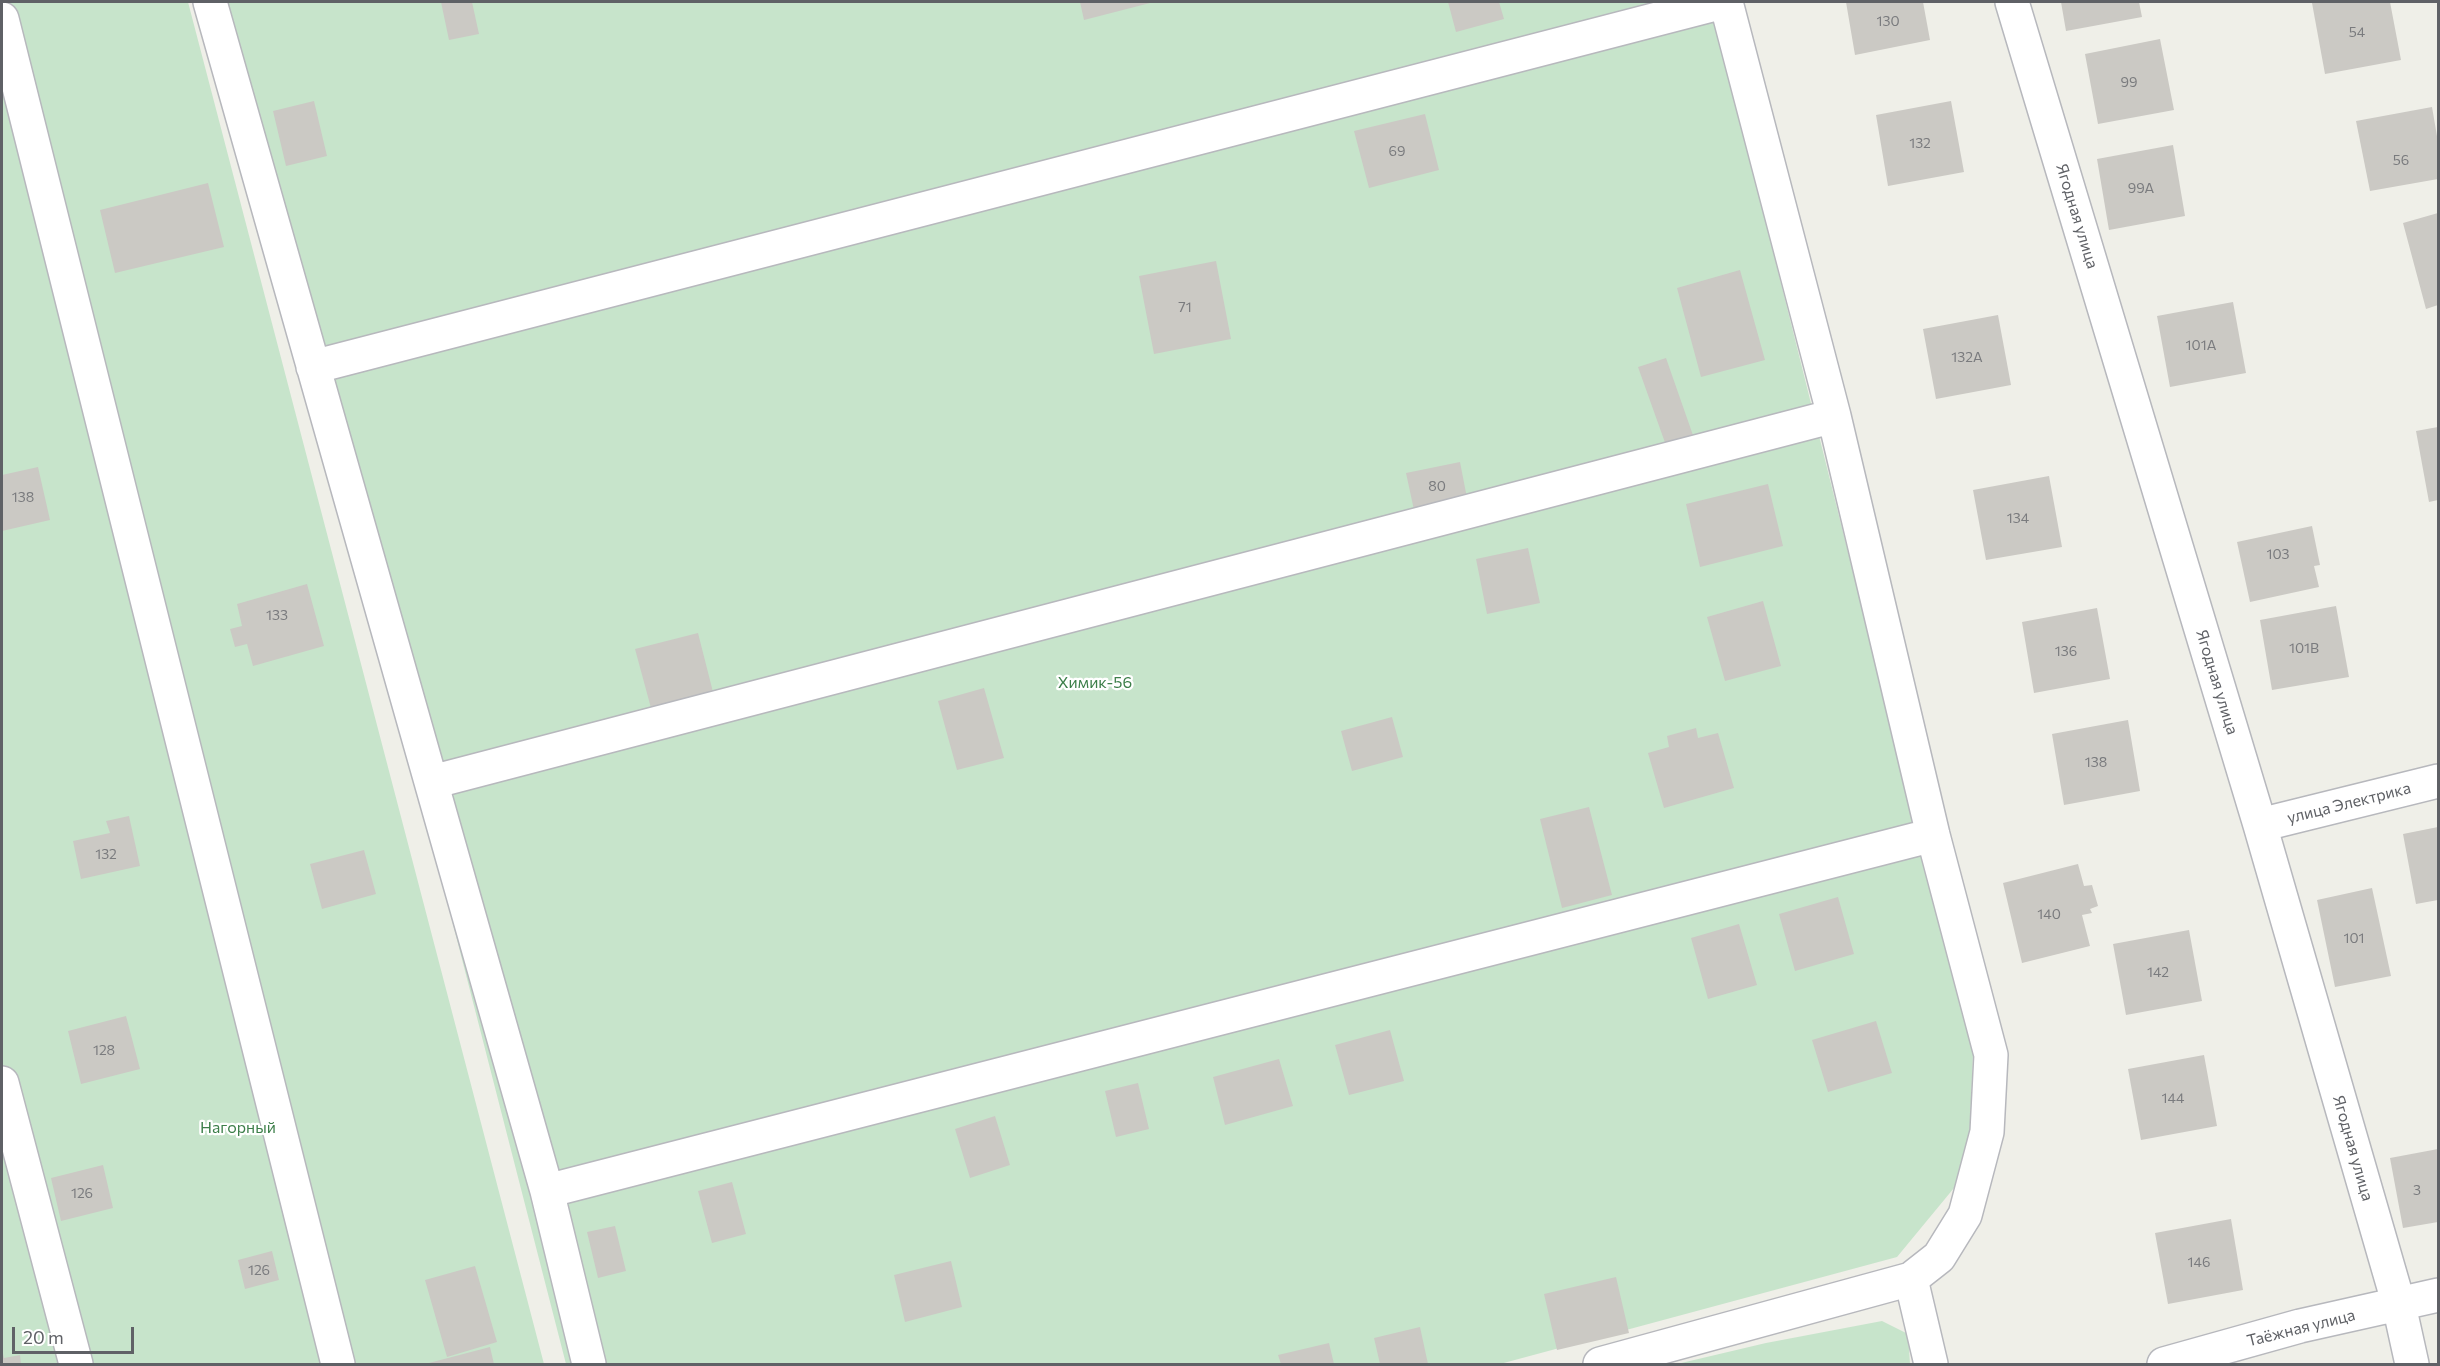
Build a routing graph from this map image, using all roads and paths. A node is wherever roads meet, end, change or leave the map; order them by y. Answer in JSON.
{"nodes":[{"id":1,"x":210,"y":2,"type":"edge"},
{"id":2,"x":1725,"y":2,"type":"edge"},
{"id":3,"x":2012,"y":2,"type":"edge"},
{"id":4,"x":2,"y":19,"type":"edge"},
{"id":5,"x":313,"y":367,"type":"junction"},
{"id":6,"x":1834,"y":416,"type":"junction"},
{"id":7,"x":2439,"y":781,"type":"edge"},
{"id":8,"x":432,"y":782,"type":"junction"},
{"id":9,"x":2260,"y":825,"type":"junction"},
{"id":10,"x":1933,"y":835,"type":"junction"},
{"id":11,"x":2,"y":1083,"type":"edge"},
{"id":12,"x":547,"y":1191,"type":"junction"},
{"id":13,"x":1911,"y":1279,"type":"junction"},
{"id":14,"x":2439,"y":1295,"type":"edge"},
{"id":15,"x":2398,"y":1305,"type":"junction"},
{"id":16,"x":76,"y":1365,"type":"edge"},
{"id":17,"x":338,"y":1365,"type":"edge"},
{"id":18,"x":589,"y":1365,"type":"edge"},
{"id":19,"x":1600,"y":1365,"type":"edge"},
{"id":20,"x":1931,"y":1365,"type":"edge"},
{"id":21,"x":2164,"y":1365,"type":"edge"},
{"id":22,"x":2412,"y":1365,"type":"edge"}],
"edges":[{"from":1,"to":5,"type":"street"},
{"from":2,"to":5,"type":"street"},
{"from":2,"to":6,"type":"street"},
{"from":3,"to":9,"type":"street","name":"Ягодная улица"},
{"from":4,"to":17,"type":"street"},
{"from":5,"to":8,"type":"street"},
{"from":6,"to":8,"type":"street"},
{"from":6,"to":10,"type":"street"},
{"from":7,"to":9,"type":"street","name":"улица Электрика"},
{"from":8,"to":12,"type":"street"},
{"from":9,"to":15,"type":"street","name":"Ягодная улица"},
{"from":10,"to":12,"type":"street"},
{"from":10,"to":13,"type":"street"},
{"from":11,"to":16,"type":"street"},
{"from":12,"to":18,"type":"street"},
{"from":13,"to":19,"type":"street"},
{"from":13,"to":20,"type":"street"},
{"from":14,"to":15,"type":"street","name":"Таёжная улица"},
{"from":15,"to":21,"type":"street","name":"Таёжная улица"},
{"from":15,"to":22,"type":"street","name":"Ягодная улица"}]}
